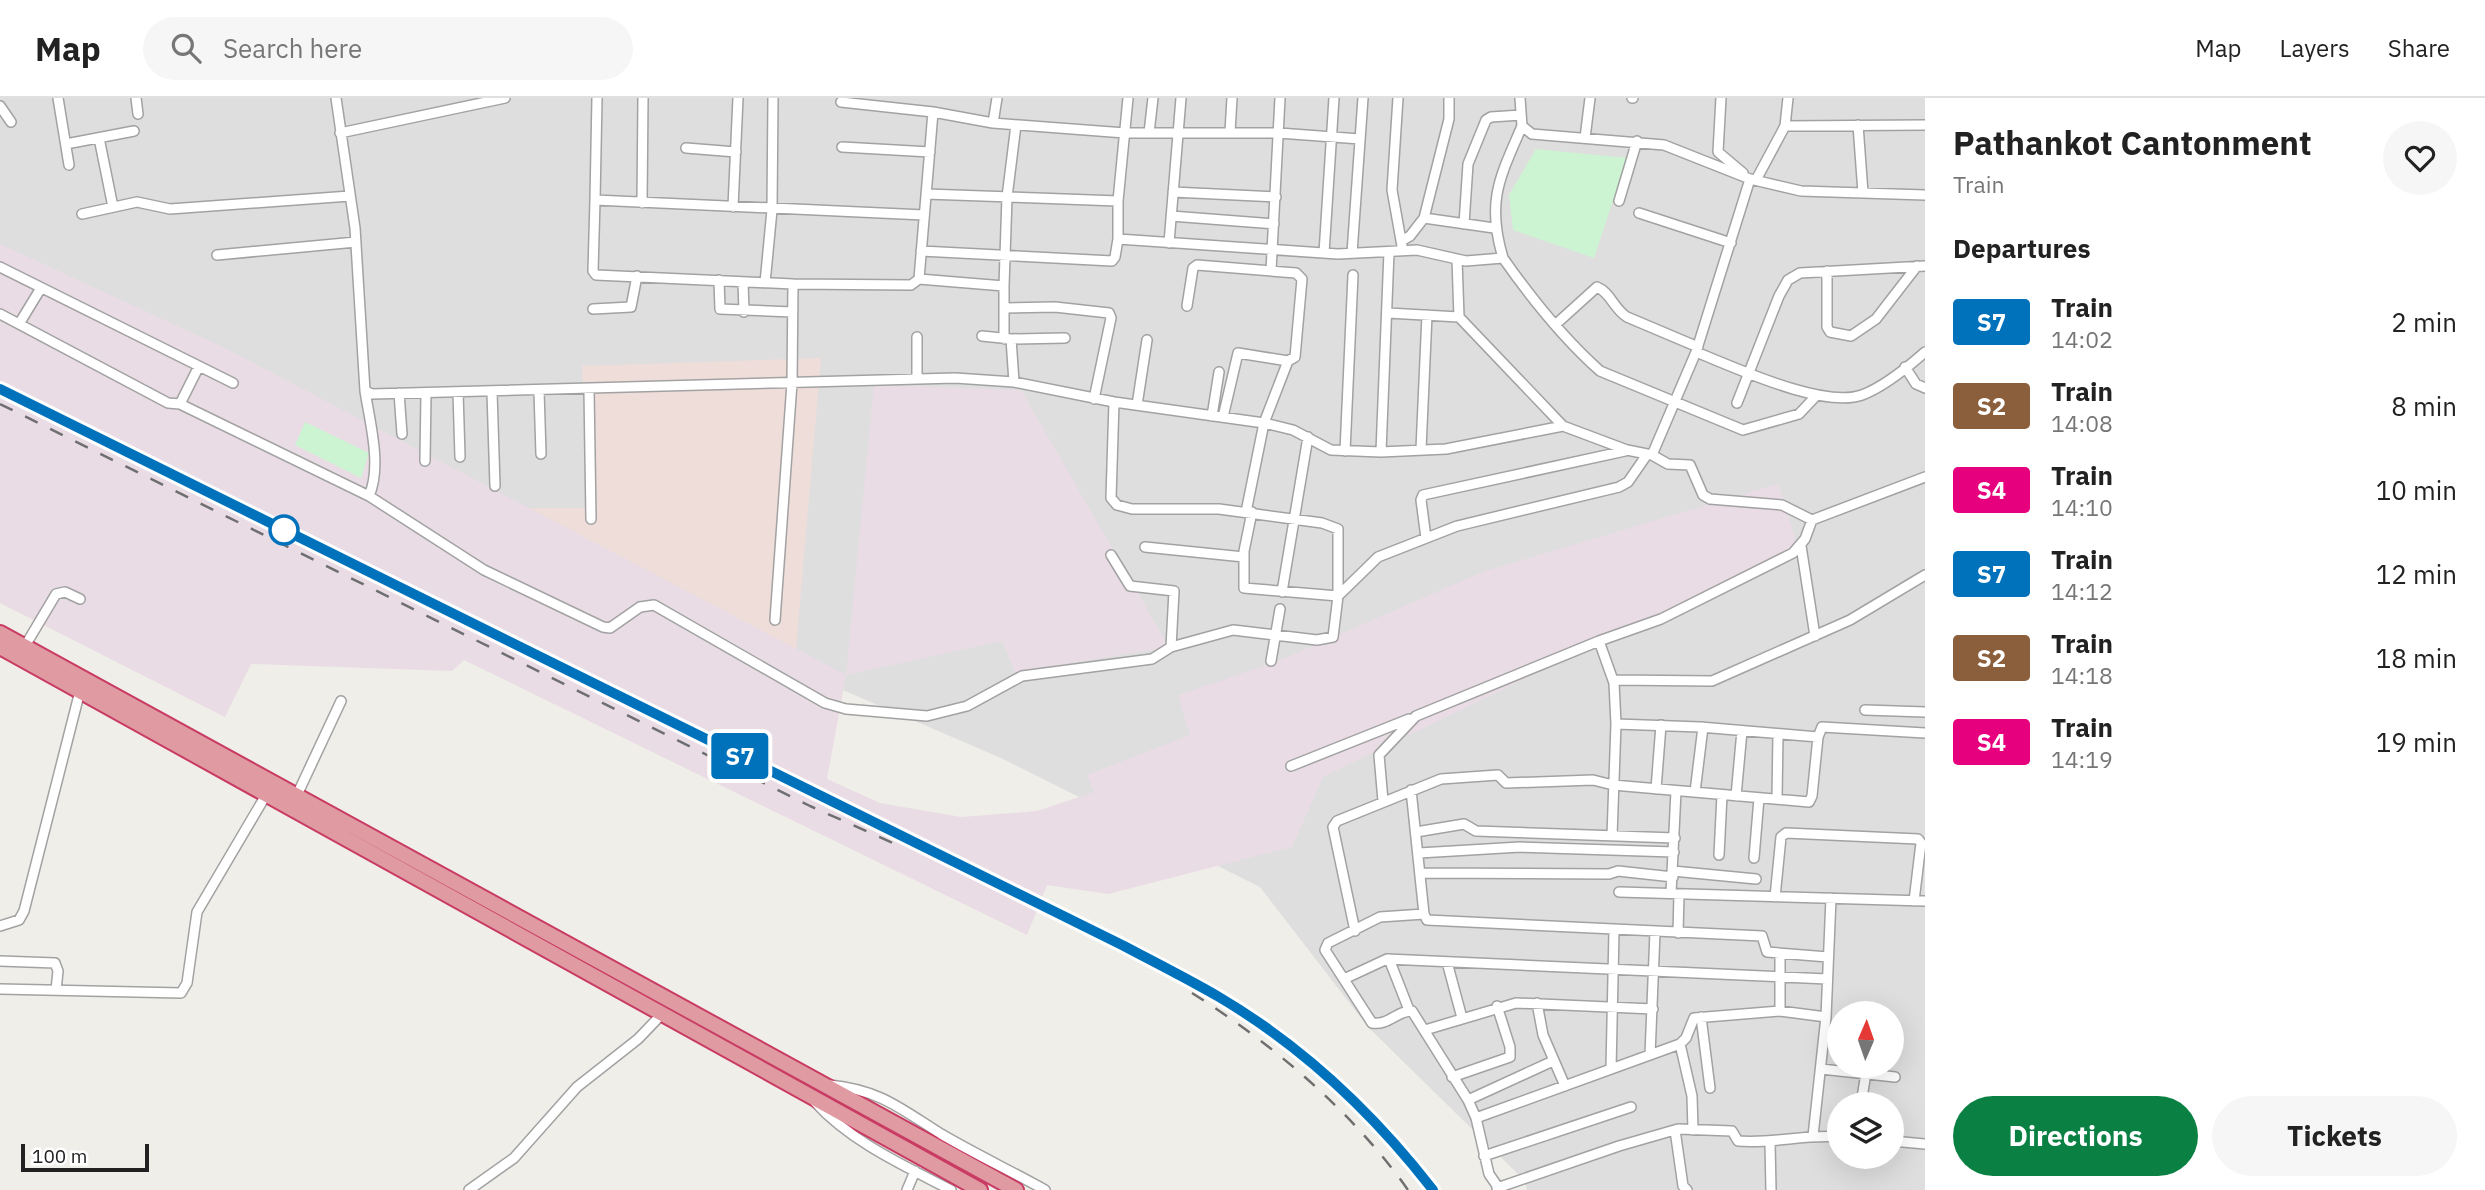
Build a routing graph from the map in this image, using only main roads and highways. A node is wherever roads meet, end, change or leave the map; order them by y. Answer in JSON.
{"nodes":[{"id":1,"x":0,"y":632,"type":"edge"},
{"id":2,"x":0,"y":648,"type":"edge"},
{"id":3,"x":324,"y":819,"type":"junction"},
{"id":4,"x":980,"y":1190,"type":"edge"},
{"id":5,"x":1016,"y":1190,"type":"edge"}],
"edges":[{"from":1,"to":3,"type":"highway"},
{"from":2,"to":3,"type":"highway"},
{"from":3,"to":4,"type":"highway"},
{"from":3,"to":5,"type":"highway"}]}
